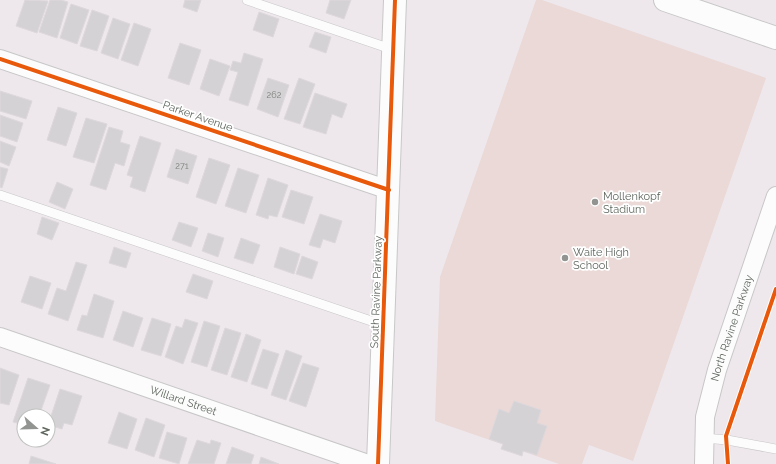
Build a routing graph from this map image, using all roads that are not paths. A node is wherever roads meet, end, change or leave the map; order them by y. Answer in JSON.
{"nodes":[{"id":1,"x":247,"y":0,"type":"edge"},
{"id":2,"x":395,"y":0,"type":"edge"},
{"id":3,"x":665,"y":0,"type":"edge"},
{"id":4,"x":776,"y":38,"type":"edge"},
{"id":5,"x":394,"y":50,"type":"junction"},
{"id":6,"x":0,"y":59,"type":"edge"},
{"id":7,"x":389,"y":190,"type":"junction"},
{"id":8,"x":0,"y":196,"type":"edge"},
{"id":9,"x":776,"y":196,"type":"edge"},
{"id":10,"x":384,"y":325,"type":"junction"},
{"id":11,"x":0,"y":337,"type":"edge"},
{"id":12,"x":704,"y":438,"type":"junction"},
{"id":13,"x":776,"y":449,"type":"edge"},
{"id":14,"x":368,"y":464,"type":"edge"},
{"id":15,"x":378,"y":464,"type":"edge"},
{"id":16,"x":704,"y":464,"type":"edge"}],
"edges":[{"from":1,"to":5,"type":"lane"},
{"from":2,"to":5,"type":"street","name":"South Ravine Parkway"},
{"from":3,"to":4,"type":"street"},
{"from":5,"to":7,"type":"street","name":"South Ravine Parkway"},
{"from":6,"to":7,"type":"street","name":"Parker Avenue"},
{"from":7,"to":10,"type":"street","name":"South Ravine Parkway"},
{"from":8,"to":10,"type":"lane"},
{"from":9,"to":12,"type":"street","name":"North Ravine Parkway"},
{"from":10,"to":15,"type":"street","name":"South Ravine Parkway"},
{"from":11,"to":14,"type":"street","name":"Willard Street"},
{"from":12,"to":13,"type":"lane"},
{"from":12,"to":16,"type":"street","name":"North Ravine Parkway"}]}
